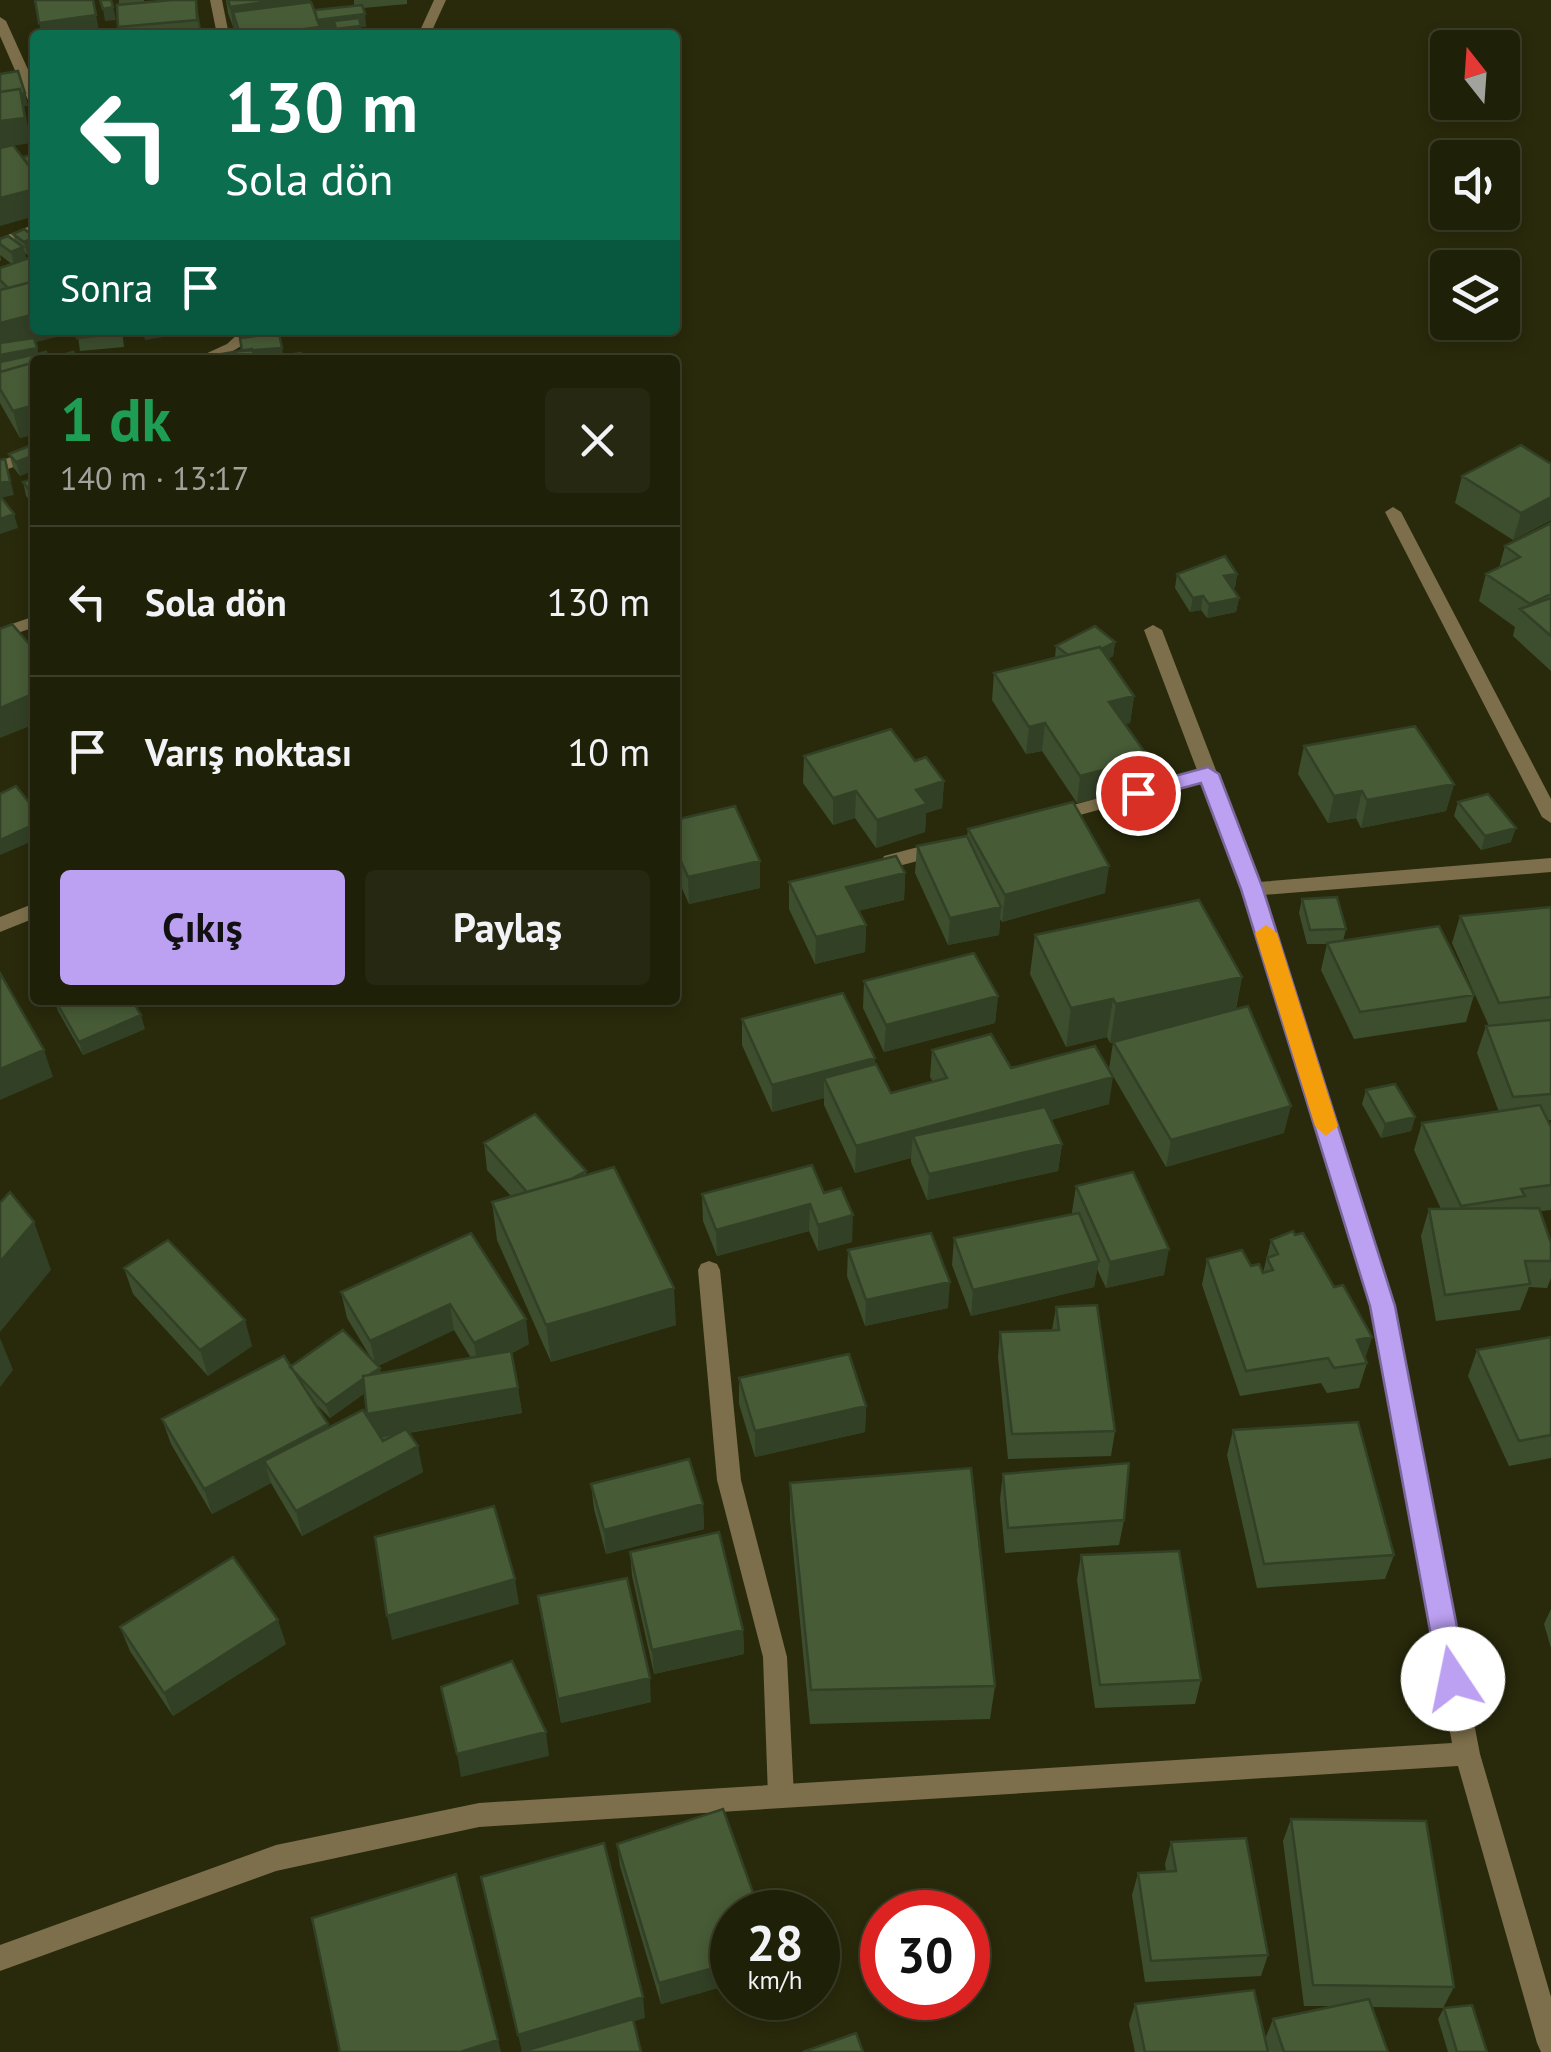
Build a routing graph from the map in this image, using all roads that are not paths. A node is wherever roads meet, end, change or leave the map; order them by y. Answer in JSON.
{"nodes":[{"id":1,"x":216,"y":0,"type":"edge"},
{"id":2,"x":440,"y":0,"type":"edge"},
{"id":3,"x":0,"y":22,"type":"edge"},
{"id":4,"x":221,"y":30,"type":"edge"},
{"id":5,"x":426,"y":30,"type":"edge"},
{"id":6,"x":30,"y":89,"type":"edge"},
{"id":7,"x":30,"y":230,"type":"edge"},
{"id":8,"x":0,"y":243,"type":"edge"},
{"id":9,"x":245,"y":335,"type":"edge"},
{"id":10,"x":212,"y":355,"type":"edge"},
{"id":11,"x":30,"y":456,"type":"edge"},
{"id":12,"x":0,"y":468,"type":"edge"},
{"id":13,"x":1393,"y":512,"type":"dead end"},
{"id":14,"x":30,"y":623,"type":"edge"},
{"id":15,"x":1153,"y":630,"type":"dead end"},
{"id":16,"x":0,"y":634,"type":"edge"},
{"id":17,"x":1208,"y":774,"type":"junction"},
{"id":18,"x":1551,"y":817,"type":"edge"},
{"id":19,"x":1040,"y":820,"type":"edge"},
{"id":20,"x":966,"y":841,"type":"edge"},
{"id":21,"x":891,"y":861,"type":"edge"},
{"id":22,"x":1551,"y":866,"type":"edge"},
{"id":23,"x":1252,"y":889,"type":"junction"},
{"id":24,"x":30,"y":912,"type":"edge"},
{"id":25,"x":0,"y":925,"type":"edge"},
{"id":26,"x":708,"y":1270,"type":"dead end"},
{"id":27,"x":1467,"y":1754,"type":"junction"},
{"id":28,"x":781,"y":1796,"type":"junction"},
{"id":29,"x":0,"y":1958,"type":"edge"},
{"id":30,"x":1551,"y":2043,"type":"edge"}],
"edges":[{"from":1,"to":4,"type":"street"},
{"from":2,"to":5,"type":"street"},
{"from":3,"to":6,"type":"street"},
{"from":7,"to":8,"type":"street"},
{"from":9,"to":10,"type":"street"},
{"from":11,"to":12,"type":"street"},
{"from":13,"to":18,"type":"street"},
{"from":14,"to":16,"type":"street"},
{"from":15,"to":17,"type":"street"},
{"from":17,"to":19,"type":"street"},
{"from":17,"to":23,"type":"street"},
{"from":20,"to":21,"type":"street"},
{"from":22,"to":23,"type":"street"},
{"from":23,"to":27,"type":"street"},
{"from":24,"to":25,"type":"street"},
{"from":26,"to":28,"type":"street"},
{"from":27,"to":28,"type":"street"},
{"from":27,"to":30,"type":"street"},
{"from":28,"to":29,"type":"street"}]}
